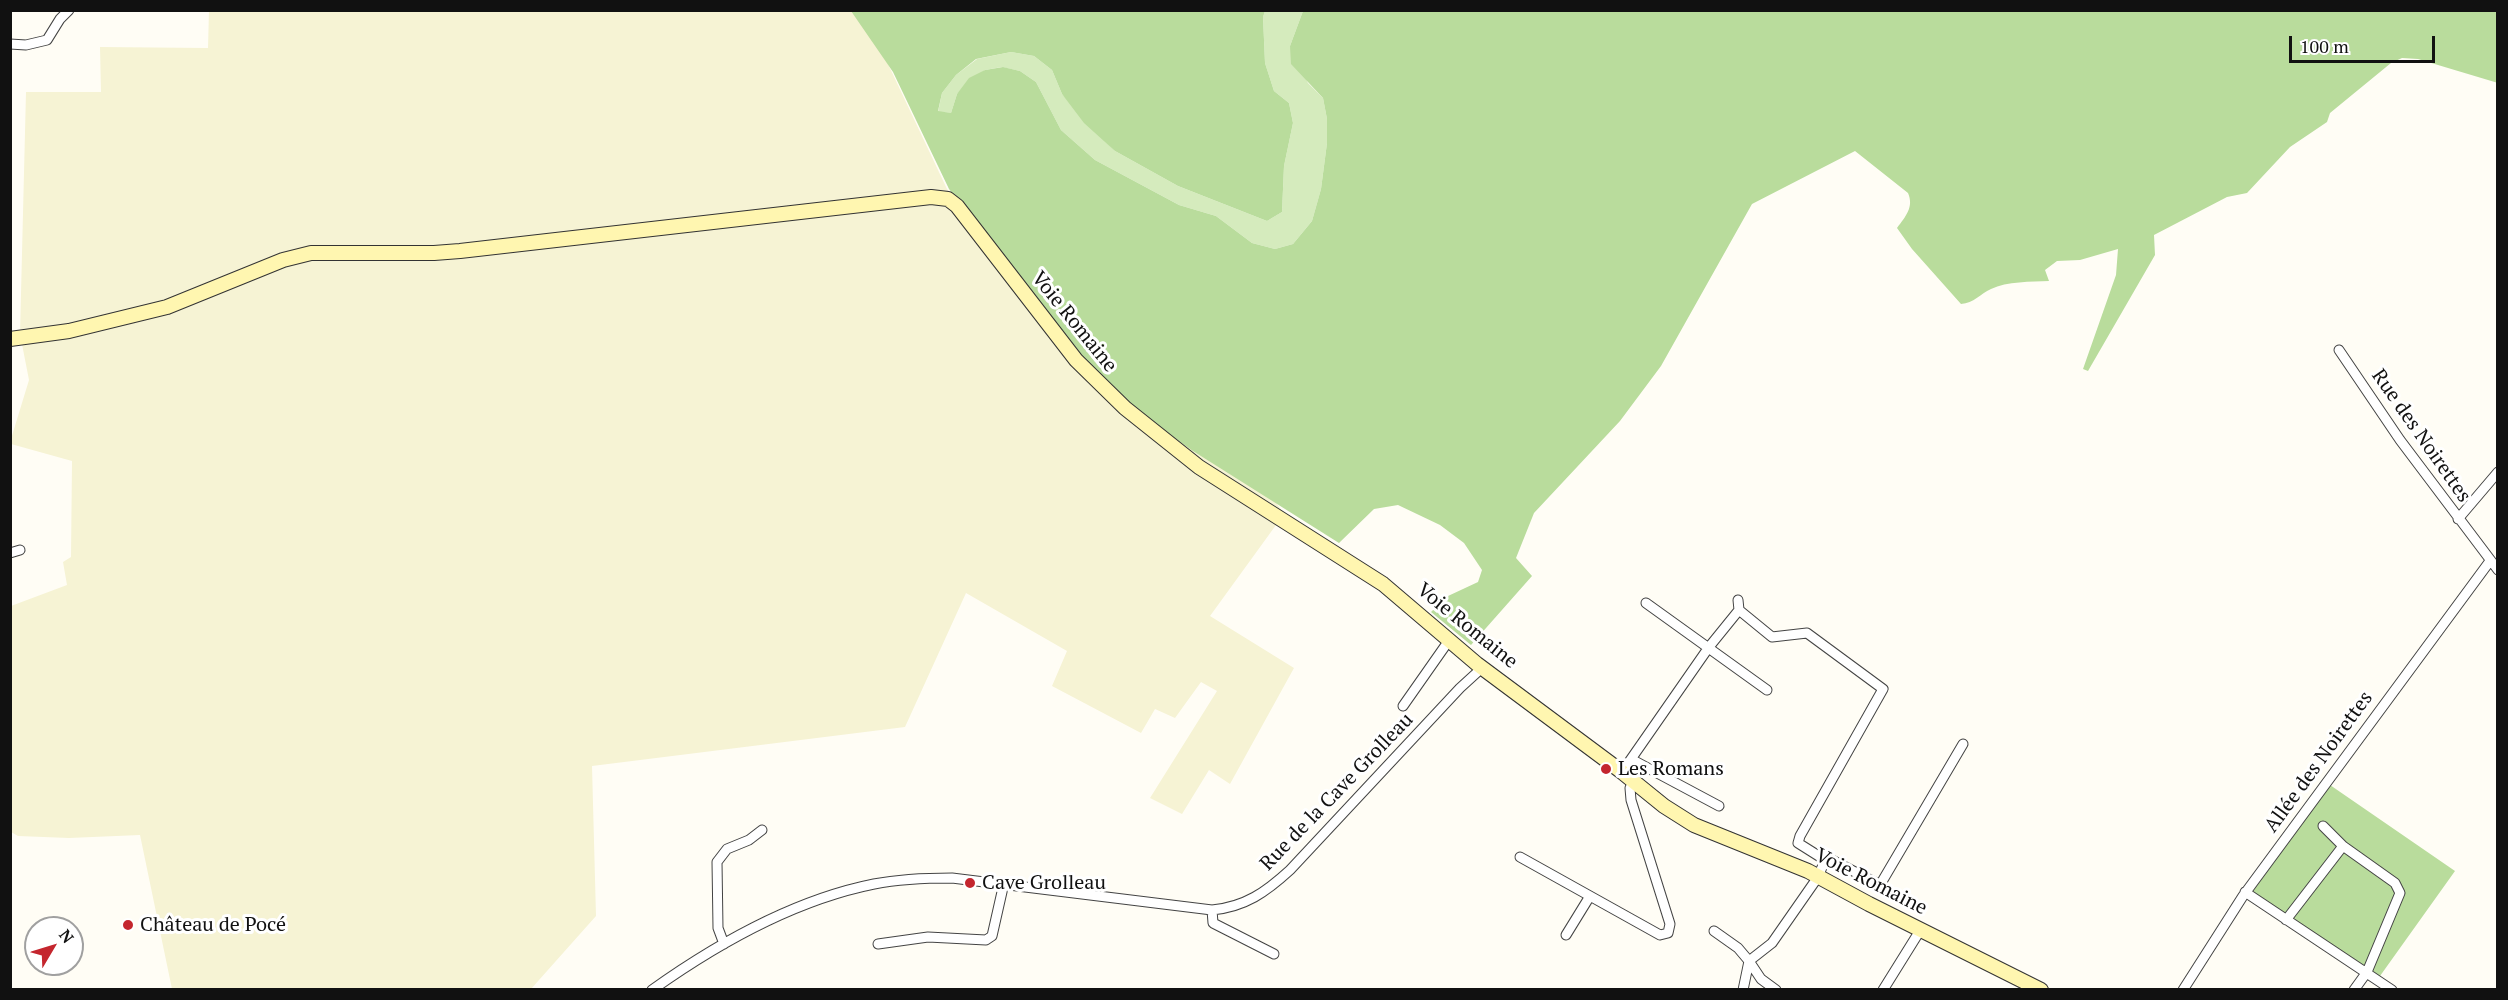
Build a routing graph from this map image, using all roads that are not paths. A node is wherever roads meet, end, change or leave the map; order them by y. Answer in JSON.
{"nodes":[{"id":1,"x":69,"y":10,"type":"edge"},
{"id":2,"x":10,"y":44,"type":"edge"},
{"id":3,"x":10,"y":339,"type":"edge"},
{"id":4,"x":2339,"y":350,"type":"dead end"},
{"id":5,"x":2498,"y":472,"type":"edge"},
{"id":6,"x":2458,"y":519,"type":"junction"},
{"id":7,"x":2490,"y":561,"type":"junction"},
{"id":8,"x":2498,"y":570,"type":"edge"},
{"id":9,"x":1646,"y":603,"type":"dead end"},
{"id":10,"x":1450,"y":639,"type":"junction"},
{"id":11,"x":1709,"y":647,"type":"junction"},
{"id":12,"x":1483,"y":667,"type":"junction"},
{"id":13,"x":1767,"y":690,"type":"dead end"},
{"id":14,"x":1403,"y":706,"type":"dead end"},
{"id":15,"x":1963,"y":744,"type":"dead end"},
{"id":16,"x":1631,"y":759,"type":"junction"},
{"id":17,"x":1628,"y":776,"type":"junction"},
{"id":18,"x":1719,"y":806,"type":"dead end"},
{"id":19,"x":2323,"y":826,"type":"dead end"},
{"id":20,"x":762,"y":830,"type":"dead end"},
{"id":21,"x":2343,"y":846,"type":"junction"},
{"id":22,"x":1520,"y":857,"type":"dead end"},
{"id":23,"x":1825,"y":860,"type":"junction"},
{"id":24,"x":1818,"y":877,"type":"junction"},
{"id":25,"x":1004,"y":883,"type":"junction"},
{"id":26,"x":2245,"y":892,"type":"junction"},
{"id":27,"x":1590,"y":896,"type":"junction"},
{"id":28,"x":1212,"y":910,"type":"junction"},
{"id":29,"x":2286,"y":920,"type":"junction"},
{"id":30,"x":1921,"y":929,"type":"junction"},
{"id":31,"x":1714,"y":931,"type":"dead end"},
{"id":32,"x":1566,"y":935,"type":"dead end"},
{"id":33,"x":724,"y":944,"type":"junction"},
{"id":34,"x":878,"y":944,"type":"dead end"},
{"id":35,"x":1274,"y":954,"type":"dead end"},
{"id":36,"x":1749,"y":961,"type":"junction"},
{"id":37,"x":2367,"y":972,"type":"junction"},
{"id":38,"x":652,"y":990,"type":"edge"},
{"id":39,"x":1743,"y":990,"type":"edge"},
{"id":40,"x":1776,"y":990,"type":"edge"},
{"id":41,"x":1882,"y":990,"type":"edge"},
{"id":42,"x":2041,"y":990,"type":"edge"},
{"id":43,"x":2184,"y":990,"type":"edge"},
{"id":44,"x":2354,"y":990,"type":"edge"},
{"id":45,"x":2392,"y":990,"type":"edge"}],
"edges":[{"from":1,"to":2,"type":"street"},
{"from":3,"to":10,"type":"street","name":"Voie Romaine"},
{"from":4,"to":6,"type":"street","name":"Rue des Noirettes"},
{"from":5,"to":6,"type":"street"},
{"from":6,"to":7,"type":"street","name":"Rue des Noirettes"},
{"from":7,"to":8,"type":"street","name":"Rue des Noirettes"},
{"from":7,"to":26,"type":"street","name":"Allée des Noirettes"},
{"from":9,"to":11,"type":"street"},
{"from":10,"to":12,"type":"street","name":"Voie Romaine"},
{"from":10,"to":14,"type":"street"},
{"from":11,"to":13,"type":"street"},
{"from":11,"to":16,"type":"street"},
{"from":11,"to":23,"type":"street"},
{"from":12,"to":17,"type":"street","name":"Voie Romaine"},
{"from":12,"to":28,"type":"street","name":"Rue de la Cave Grolleau"},
{"from":15,"to":23,"type":"street"},
{"from":16,"to":17,"type":"street"},
{"from":16,"to":18,"type":"street"},
{"from":17,"to":24,"type":"street","name":"Voie Romaine"},
{"from":17,"to":27,"type":"street"},
{"from":19,"to":21,"type":"street"},
{"from":20,"to":33,"type":"street"},
{"from":21,"to":29,"type":"street"},
{"from":21,"to":37,"type":"street"},
{"from":22,"to":27,"type":"street"},
{"from":23,"to":24,"type":"street"},
{"from":24,"to":30,"type":"street","name":"Voie Romaine"},
{"from":24,"to":36,"type":"street"},
{"from":25,"to":28,"type":"street","name":"Rue de la Cave Grolleau"},
{"from":25,"to":33,"type":"street","name":"Rue de la Cave Grolleau"},
{"from":25,"to":34,"type":"street"},
{"from":26,"to":29,"type":"street"},
{"from":26,"to":43,"type":"street","name":"Allée des Noirettes"},
{"from":27,"to":32,"type":"street"},
{"from":28,"to":35,"type":"street"},
{"from":29,"to":37,"type":"street"},
{"from":30,"to":41,"type":"street"},
{"from":30,"to":42,"type":"street","name":"Voie Romaine"},
{"from":31,"to":36,"type":"street"},
{"from":33,"to":38,"type":"street","name":"Rue de la Cave Grolleau"},
{"from":36,"to":39,"type":"street"},
{"from":36,"to":40,"type":"street"},
{"from":37,"to":44,"type":"street"},
{"from":37,"to":45,"type":"street"}]}
